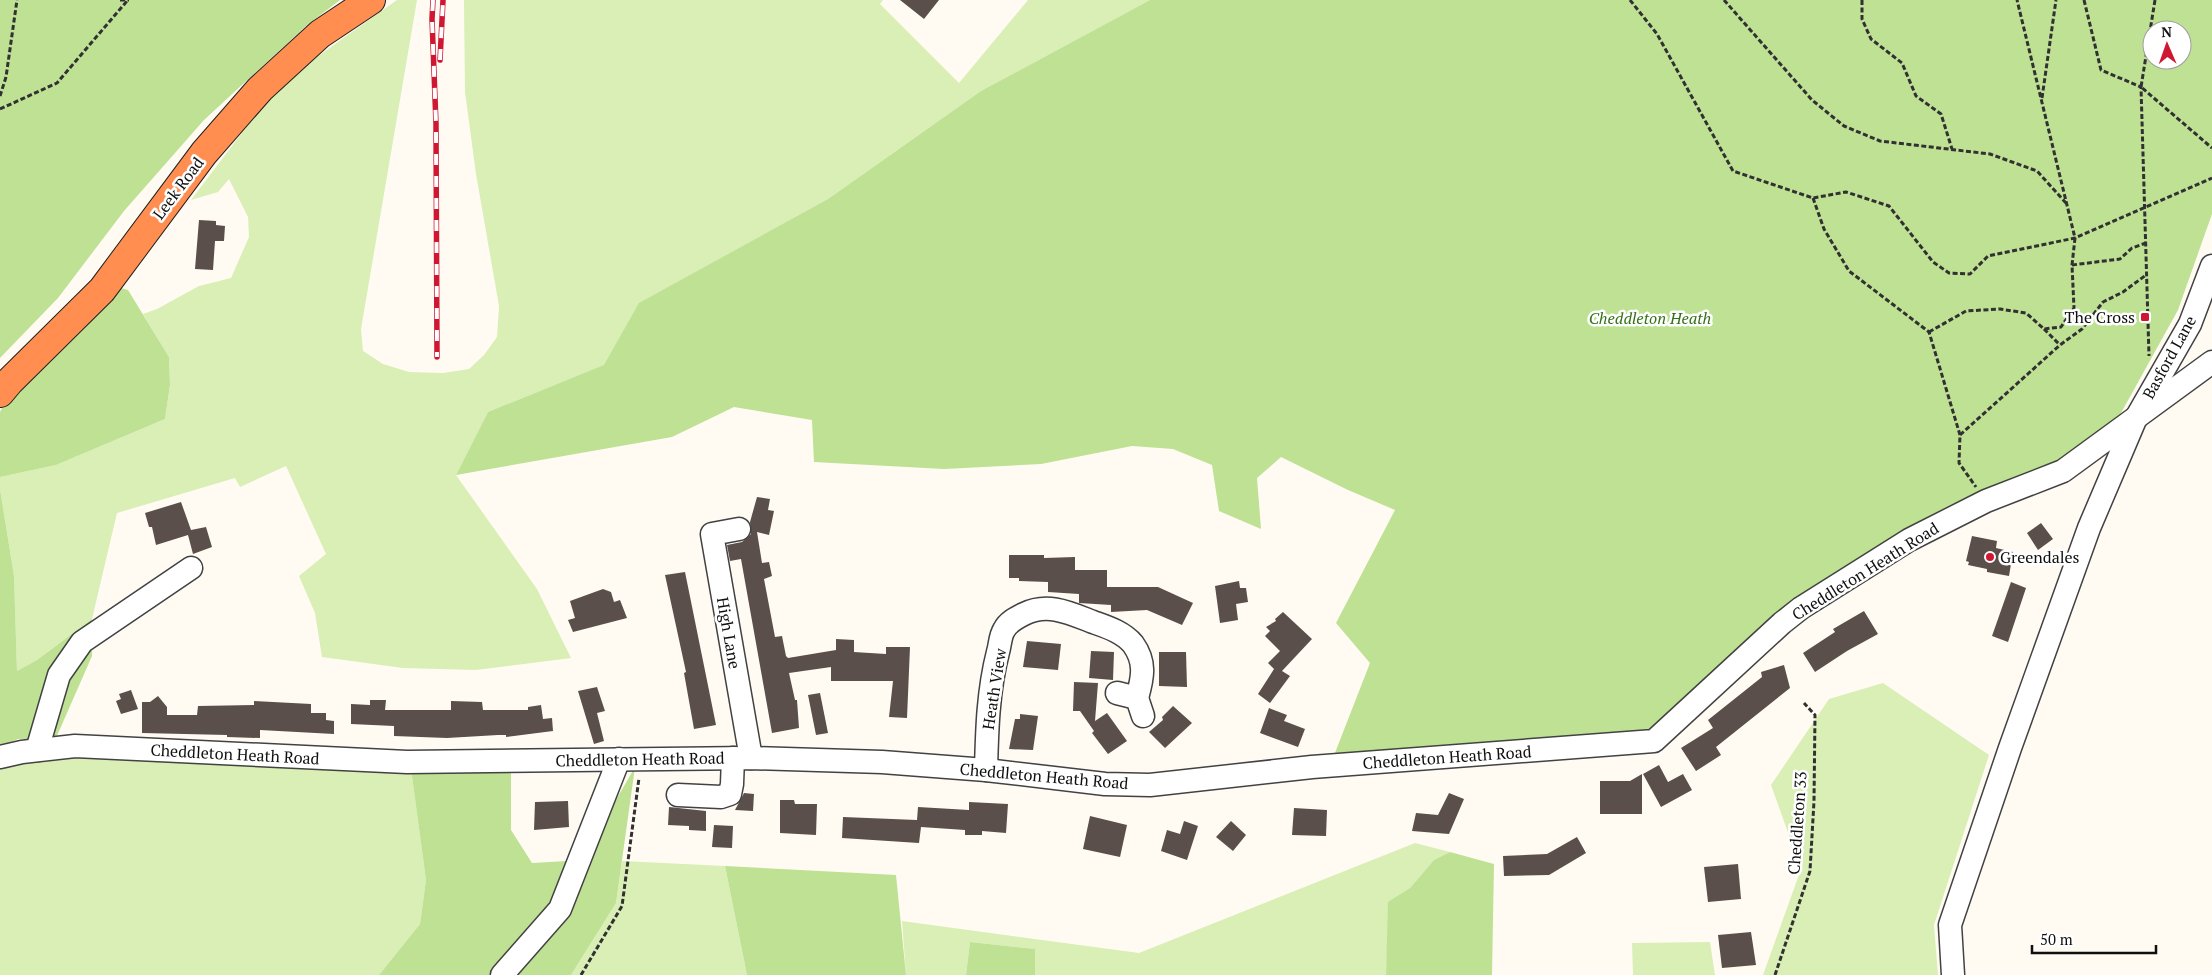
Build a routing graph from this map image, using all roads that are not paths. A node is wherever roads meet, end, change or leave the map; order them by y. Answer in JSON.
{"nodes":[{"id":1,"x":371,"y":0,"type":"edge"},
{"id":2,"x":2212,"y":266,"type":"edge"},
{"id":3,"x":2212,"y":362,"type":"edge"},
{"id":4,"x":0,"y":393,"type":"edge"},
{"id":5,"x":2135,"y":420,"type":"junction"},
{"id":6,"x":739,"y":529,"type":"dead end"},
{"id":7,"x":192,"y":568,"type":"dead end"},
{"id":8,"x":1132,"y":702,"type":"dead end"},
{"id":9,"x":37,"y":750,"type":"junction"},
{"id":10,"x":0,"y":756,"type":"edge"},
{"id":11,"x":742,"y":758,"type":"junction"},
{"id":12,"x":630,"y":759,"type":"junction"},
{"id":13,"x":986,"y":770,"type":"junction"},
{"id":14,"x":678,"y":795,"type":"dead end"},
{"id":15,"x":502,"y":975,"type":"edge"},
{"id":16,"x":1953,"y":975,"type":"edge"}],
"edges":[{"from":1,"to":4,"type":"highway","name":"Leek Road"},
{"from":2,"to":5,"type":"street","name":"Basford Lane"},
{"from":3,"to":5,"type":"street","name":"Cheddleton Heath Road"},
{"from":5,"to":13,"type":"street","name":"Cheddleton Heath Road"},
{"from":5,"to":16,"type":"street","name":"Basford Lane"},
{"from":6,"to":11,"type":"street","name":"High Lane"},
{"from":7,"to":9,"type":"street"},
{"from":8,"to":13,"type":"street","name":"Heath View"},
{"from":9,"to":10,"type":"street","name":"Cheddleton Heath Road"},
{"from":9,"to":12,"type":"street","name":"Cheddleton Heath Road"},
{"from":11,"to":12,"type":"street","name":"Cheddleton Heath Road"},
{"from":11,"to":13,"type":"street","name":"Cheddleton Heath Road"},
{"from":11,"to":14,"type":"street"},
{"from":12,"to":15,"type":"street"}]}
